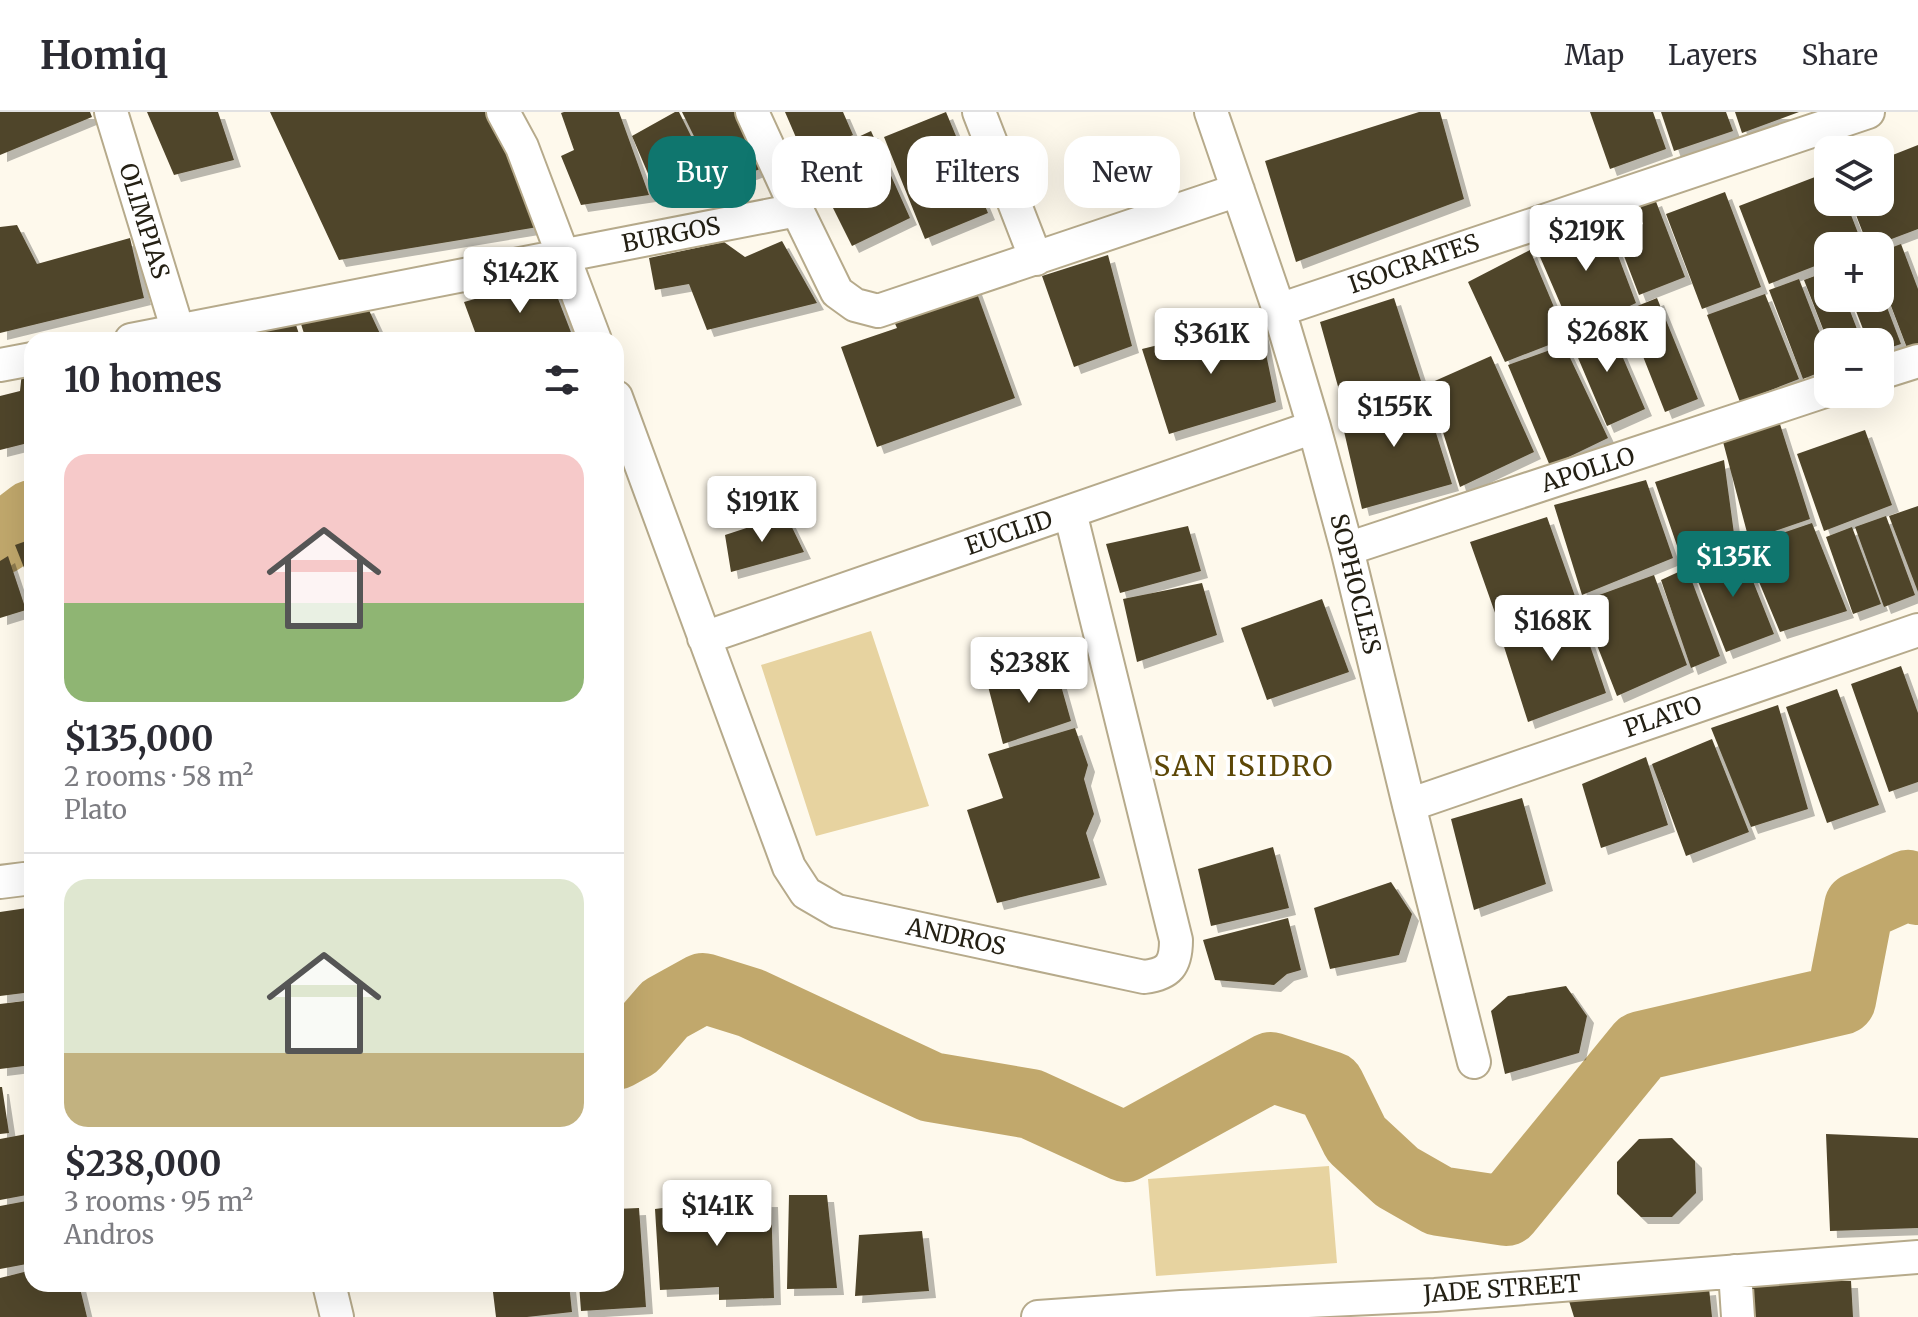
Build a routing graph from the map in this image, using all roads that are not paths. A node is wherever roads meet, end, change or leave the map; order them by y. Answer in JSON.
{"nodes":[{"id":1,"x":111,"y":112,"type":"edge"},
{"id":2,"x":503,"y":112,"type":"edge"},
{"id":3,"x":752,"y":112,"type":"edge"},
{"id":4,"x":979,"y":112,"type":"edge"},
{"id":5,"x":1211,"y":112,"type":"edge"},
{"id":6,"x":1868,"y":112,"type":"edge"},
{"id":7,"x":1238,"y":190,"type":"junction"},
{"id":8,"x":797,"y":210,"type":"junction"},
{"id":9,"x":564,"y":256,"type":"junction"},
{"id":10,"x":1036,"y":259,"type":"junction"},
{"id":11,"x":1279,"y":310,"type":"junction"},
{"id":12,"x":178,"y":331,"type":"junction"},
{"id":13,"x":173,"y":332,"type":"edge"},
{"id":14,"x":592,"y":332,"type":"edge"},
{"id":15,"x":24,"y":360,"type":"edge"},
{"id":16,"x":1918,"y":361,"type":"edge"},
{"id":17,"x":0,"y":365,"type":"edge"},
{"id":18,"x":1894,"y":369,"type":"edge"},
{"id":19,"x":1814,"y":395,"type":"edge"},
{"id":20,"x":624,"y":419,"type":"edge"},
{"id":21,"x":1314,"y":427,"type":"junction"},
{"id":22,"x":1070,"y":512,"type":"junction"},
{"id":23,"x":1347,"y":549,"type":"junction"},
{"id":24,"x":1918,"y":630,"type":"edge"},
{"id":25,"x":704,"y":638,"type":"junction"},
{"id":26,"x":1409,"y":805,"type":"junction"},
{"id":27,"x":1474,"y":1062,"type":"dead end"},
{"id":28,"x":1918,"y":1257,"type":"edge"},
{"id":29,"x":1735,"y":1271,"type":"junction"},
{"id":30,"x":331,"y":1292,"type":"edge"},
{"id":31,"x":1437,"y":1306,"type":"edge"},
{"id":32,"x":1182,"y":1312,"type":"edge"},
{"id":33,"x":337,"y":1317,"type":"edge"},
{"id":34,"x":1038,"y":1317,"type":"edge"},
{"id":35,"x":1738,"y":1317,"type":"edge"}],
"edges":[{"from":1,"to":12,"type":"street","name":"OLIMPIAS"},
{"from":2,"to":9,"type":"street"},
{"from":3,"to":8,"type":"street"},
{"from":4,"to":10,"type":"street"},
{"from":5,"to":7,"type":"street","name":"SOPHOCLES"},
{"from":6,"to":11,"type":"street","name":"ISOCRATES"},
{"from":7,"to":10,"type":"street"},
{"from":7,"to":11,"type":"street","name":"SOPHOCLES"},
{"from":8,"to":9,"type":"street","name":"BURGOS"},
{"from":8,"to":10,"type":"street"},
{"from":9,"to":12,"type":"street","name":"BURGOS"},
{"from":9,"to":14,"type":"street"},
{"from":11,"to":21,"type":"street","name":"SOPHOCLES"},
{"from":12,"to":13,"type":"street","name":"BURGOS"},
{"from":15,"to":17,"type":"street"},
{"from":16,"to":18,"type":"street"},
{"from":19,"to":23,"type":"street","name":"APOLLO"},
{"from":20,"to":25,"type":"street","name":"ANDROS"},
{"from":21,"to":22,"type":"street","name":"EUCLID"},
{"from":21,"to":23,"type":"street","name":"SOPHOCLES"},
{"from":22,"to":25,"type":"street","name":"EUCLID"},
{"from":22,"to":25,"type":"street","name":"ANDROS"},
{"from":23,"to":26,"type":"street","name":"SOPHOCLES"},
{"from":24,"to":26,"type":"street","name":"PLATO"},
{"from":26,"to":27,"type":"street","name":"SOPHOCLES"},
{"from":28,"to":29,"type":"street","name":"JADE STREET"},
{"from":29,"to":31,"type":"street","name":"JADE STREET"},
{"from":29,"to":35,"type":"street"},
{"from":30,"to":33,"type":"street"},
{"from":31,"to":32,"type":"street","name":"JADE STREET"},
{"from":32,"to":34,"type":"street","name":"JADE STREET"}]}
